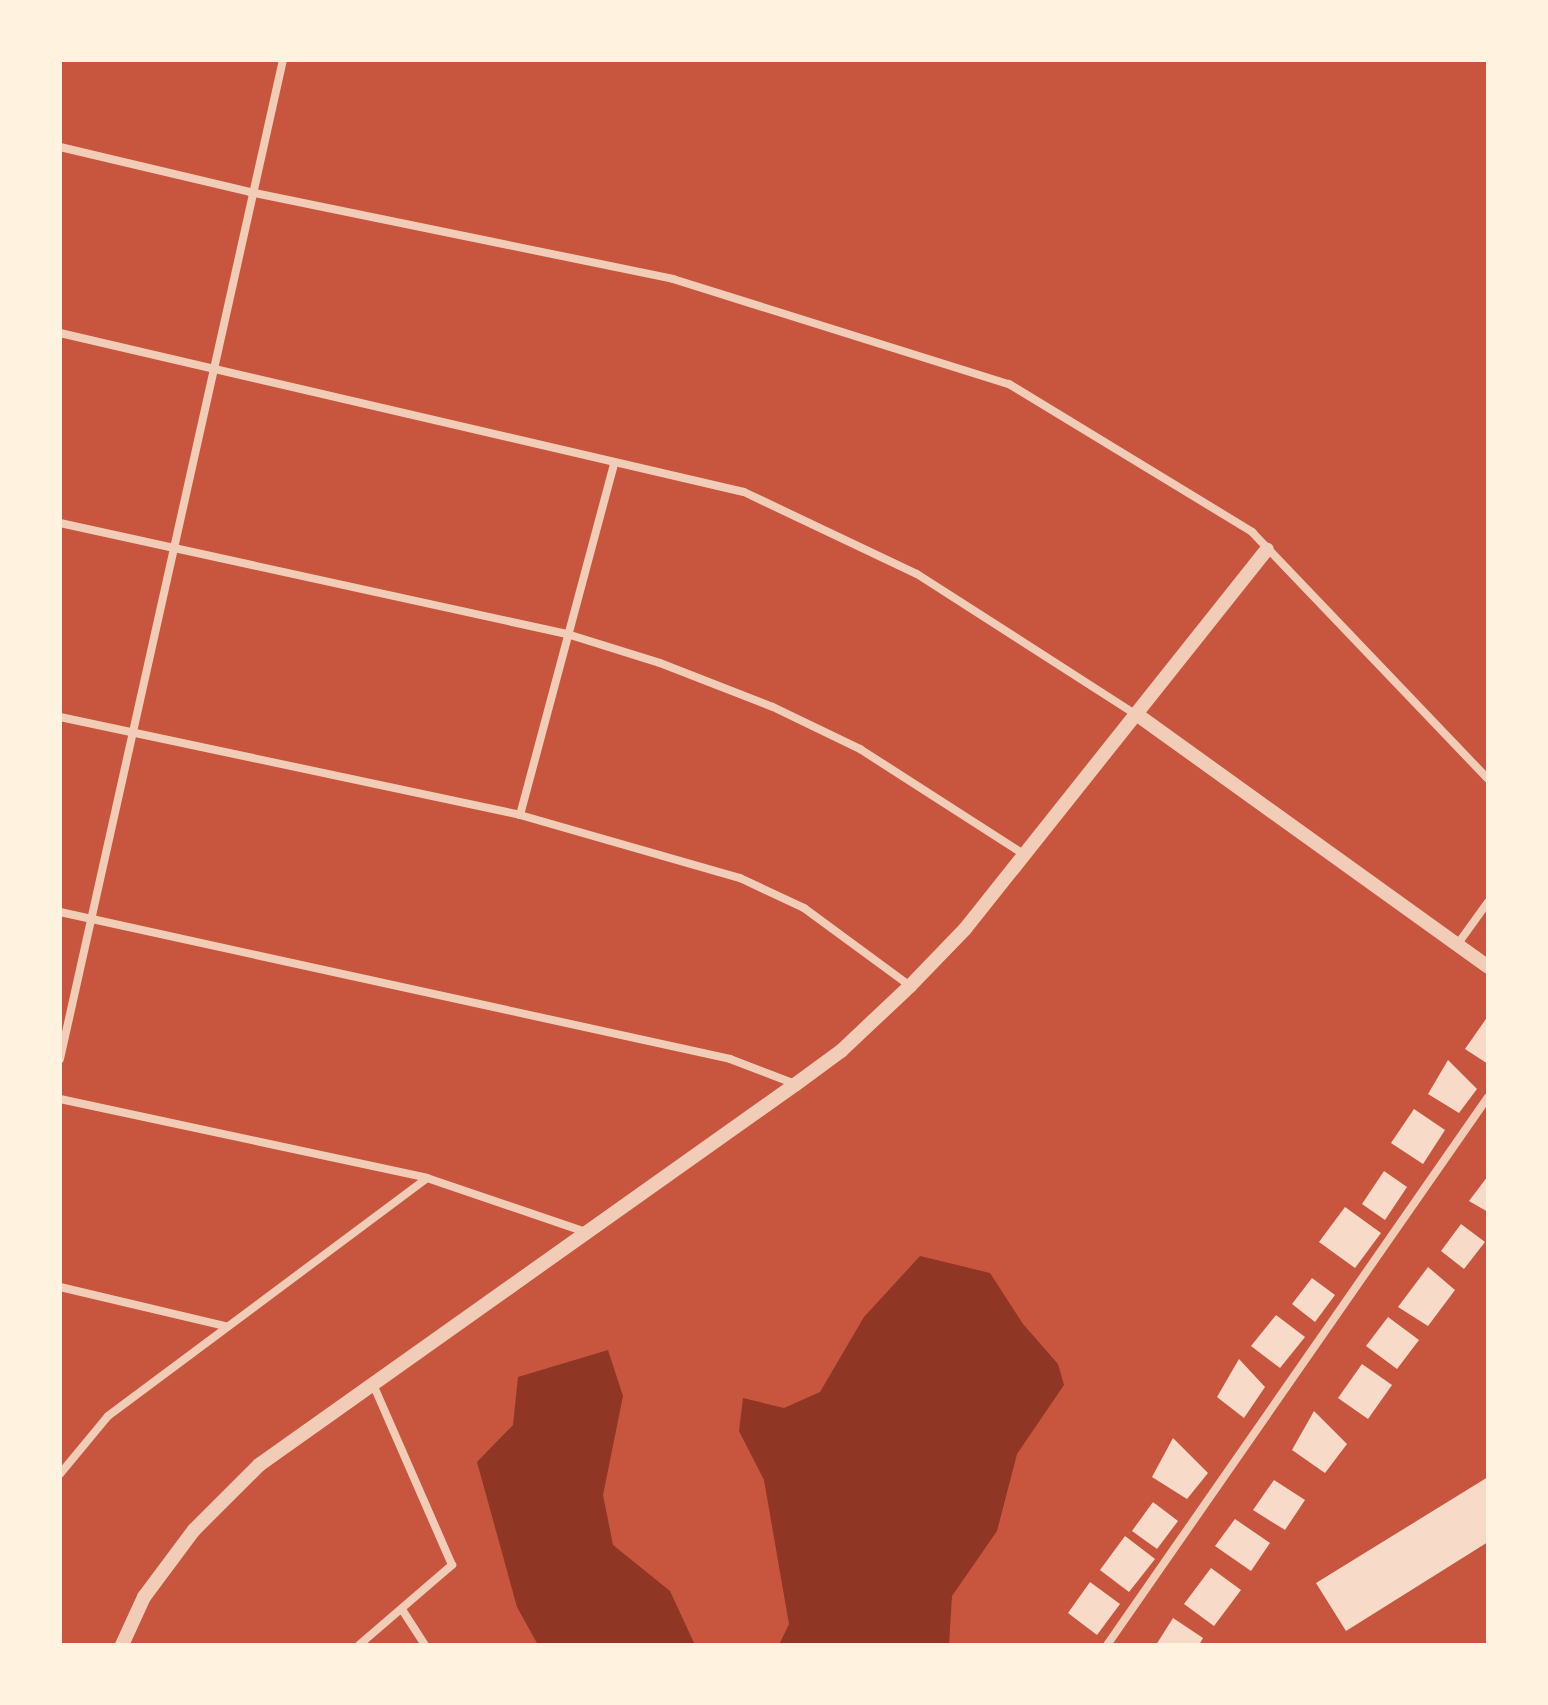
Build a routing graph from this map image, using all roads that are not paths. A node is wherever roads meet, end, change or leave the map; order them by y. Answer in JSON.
{"nodes":[{"id":1,"x":283,"y":60,"type":"edge"},
{"id":2,"x":60,"y":147,"type":"edge"},
{"id":3,"x":250,"y":192,"type":"junction"},
{"id":4,"x":60,"y":333,"type":"edge"},
{"id":5,"x":215,"y":367,"type":"junction"},
{"id":6,"x":614,"y":464,"type":"junction"},
{"id":7,"x":60,"y":523,"type":"edge"},
{"id":8,"x":173,"y":549,"type":"junction"},
{"id":9,"x":1267,"y":550,"type":"junction"},
{"id":10,"x":567,"y":634,"type":"junction"},
{"id":11,"x":1139,"y":716,"type":"junction"},
{"id":12,"x":60,"y":717,"type":"edge"},
{"id":13,"x":130,"y":735,"type":"junction"},
{"id":14,"x":1488,"y":779,"type":"edge"},
{"id":15,"x":520,"y":815,"type":"junction"},
{"id":16,"x":1025,"y":855,"type":"junction"},
{"id":17,"x":1488,"y":902,"type":"edge"},
{"id":18,"x":60,"y":912,"type":"edge"},
{"id":19,"x":91,"y":920,"type":"junction"},
{"id":20,"x":1457,"y":945,"type":"junction"},
{"id":21,"x":1488,"y":967,"type":"edge"},
{"id":22,"x":910,"y":986,"type":"junction"},
{"id":23,"x":60,"y":1059,"type":"edge"},
{"id":24,"x":796,"y":1084,"type":"junction"},
{"id":25,"x":1488,"y":1097,"type":"edge"},
{"id":26,"x":60,"y":1099,"type":"edge"},
{"id":27,"x":427,"y":1178,"type":"junction"},
{"id":28,"x":587,"y":1232,"type":"junction"},
{"id":29,"x":60,"y":1287,"type":"edge"},
{"id":30,"x":225,"y":1326,"type":"junction"},
{"id":31,"x":373,"y":1384,"type":"junction"},
{"id":32,"x":60,"y":1474,"type":"edge"},
{"id":33,"x":403,"y":1611,"type":"junction"},
{"id":34,"x":122,"y":1645,"type":"edge"},
{"id":35,"x":359,"y":1645,"type":"edge"},
{"id":36,"x":425,"y":1645,"type":"edge"},
{"id":37,"x":1107,"y":1645,"type":"edge"}],
"edges":[{"from":1,"to":3,"type":"street"},
{"from":2,"to":3,"type":"street"},
{"from":3,"to":5,"type":"street"},
{"from":3,"to":9,"type":"street"},
{"from":4,"to":5,"type":"street"},
{"from":5,"to":6,"type":"street"},
{"from":5,"to":8,"type":"street"},
{"from":6,"to":10,"type":"street"},
{"from":6,"to":11,"type":"street"},
{"from":7,"to":8,"type":"street"},
{"from":8,"to":10,"type":"street"},
{"from":8,"to":13,"type":"street"},
{"from":9,"to":11,"type":"street"},
{"from":9,"to":14,"type":"street"},
{"from":10,"to":15,"type":"street"},
{"from":10,"to":16,"type":"street"},
{"from":11,"to":16,"type":"street"},
{"from":11,"to":20,"type":"street"},
{"from":12,"to":13,"type":"street"},
{"from":13,"to":15,"type":"street"},
{"from":13,"to":19,"type":"street"},
{"from":15,"to":22,"type":"street"},
{"from":16,"to":22,"type":"street"},
{"from":17,"to":20,"type":"street"},
{"from":18,"to":19,"type":"street"},
{"from":19,"to":23,"type":"street"},
{"from":19,"to":24,"type":"street"},
{"from":20,"to":21,"type":"street"},
{"from":22,"to":24,"type":"street"},
{"from":24,"to":28,"type":"street"},
{"from":25,"to":37,"type":"street"},
{"from":26,"to":27,"type":"street"},
{"from":27,"to":28,"type":"street"},
{"from":27,"to":30,"type":"street"},
{"from":28,"to":31,"type":"street"},
{"from":29,"to":30,"type":"street"},
{"from":30,"to":32,"type":"street"},
{"from":31,"to":33,"type":"street"},
{"from":31,"to":34,"type":"street"},
{"from":33,"to":35,"type":"street"},
{"from":33,"to":36,"type":"street"}]}
